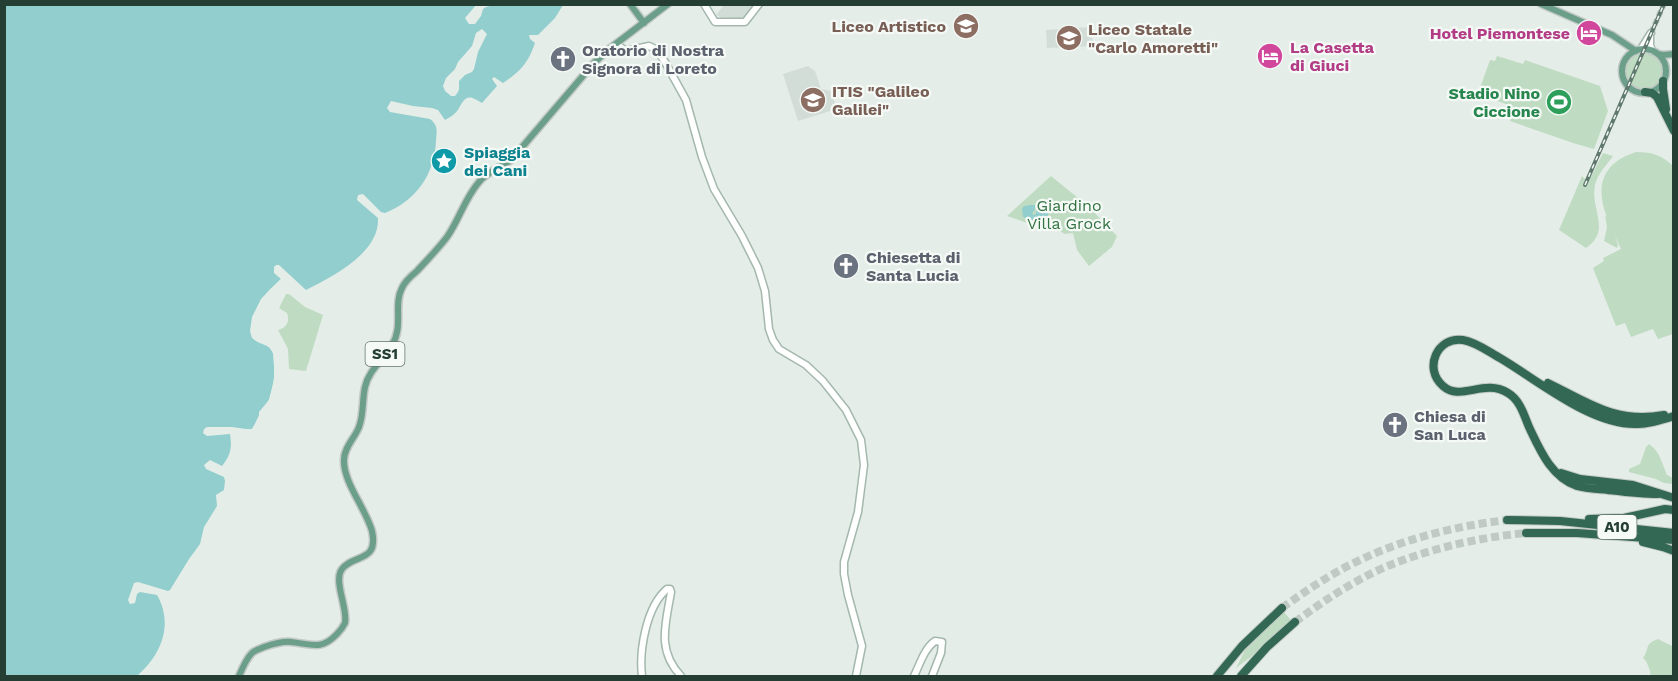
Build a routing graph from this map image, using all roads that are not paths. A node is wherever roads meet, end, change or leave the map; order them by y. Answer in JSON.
{"nodes":[{"id":1,"x":630,"y":4,"type":"edge"},
{"id":2,"x":668,"y":4,"type":"edge"},
{"id":3,"x":704,"y":4,"type":"edge"},
{"id":4,"x":759,"y":4,"type":"edge"},
{"id":5,"x":1541,"y":4,"type":"edge"},
{"id":6,"x":645,"y":23,"type":"junction"},
{"id":7,"x":1622,"y":41,"type":"junction"},
{"id":8,"x":616,"y":44,"type":"junction"},
{"id":9,"x":1638,"y":50,"type":"junction"},
{"id":10,"x":1655,"y":52,"type":"junction"},
{"id":11,"x":1674,"y":55,"type":"edge"},
{"id":12,"x":1626,"y":58,"type":"junction"},
{"id":13,"x":1665,"y":67,"type":"junction"},
{"id":14,"x":1663,"y":81,"type":"junction"},
{"id":15,"x":1645,"y":92,"type":"junction"},
{"id":16,"x":1668,"y":117,"type":"junction"},
{"id":17,"x":1674,"y":131,"type":"edge"},
{"id":18,"x":1674,"y":414,"type":"edge"},
{"id":19,"x":1674,"y":498,"type":"edge"},
{"id":20,"x":1674,"y":510,"type":"edge"},
{"id":21,"x":1507,"y":520,"type":"tunnel mouth"},
{"id":22,"x":1560,"y":521,"type":"junction"},
{"id":23,"x":1526,"y":533,"type":"tunnel mouth"},
{"id":24,"x":1674,"y":533,"type":"edge"},
{"id":25,"x":1613,"y":536,"type":"junction"},
{"id":26,"x":1674,"y":540,"type":"edge"},
{"id":27,"x":1674,"y":551,"type":"edge"},
{"id":28,"x":1282,"y":608,"type":"tunnel mouth"},
{"id":29,"x":1295,"y":622,"type":"tunnel mouth"},
{"id":30,"x":238,"y":676,"type":"edge"},
{"id":31,"x":642,"y":676,"type":"edge"},
{"id":32,"x":681,"y":676,"type":"edge"},
{"id":33,"x":856,"y":676,"type":"edge"},
{"id":34,"x":914,"y":676,"type":"edge"},
{"id":35,"x":932,"y":676,"type":"edge"},
{"id":36,"x":1217,"y":676,"type":"edge"},
{"id":37,"x":1241,"y":676,"type":"edge"}],
"edges":[{"from":1,"to":6,"type":"main road"},
{"from":2,"to":6,"type":"main road","number":"SS1"},
{"from":3,"to":4,"type":"main road"},
{"from":5,"to":7,"type":"main road"},
{"from":6,"to":8,"type":"main road","number":"SS1"},
{"from":7,"to":9,"type":"main road"},
{"from":7,"to":12,"type":"main road"},
{"from":8,"to":30,"type":"main road","number":"SS1"},
{"from":8,"to":33,"type":"main road"},
{"from":9,"to":10,"type":"main road"},
{"from":9,"to":10,"type":"main road"},
{"from":9,"to":12,"type":"main road"},
{"from":10,"to":11,"type":"main road"},
{"from":10,"to":13,"type":"main road"},
{"from":11,"to":13,"type":"main road"},
{"from":12,"to":15,"type":"main road"},
{"from":13,"to":14,"type":"main road"},
{"from":14,"to":15,"type":"main road"},
{"from":14,"to":16,"type":"highway"},
{"from":15,"to":16,"type":"highway"},
{"from":16,"to":17,"type":"highway"},
{"from":18,"to":19,"type":"highway"},
{"from":20,"to":22,"type":"highway"},
{"from":21,"to":22,"type":"highway","number":"A10"},
{"from":22,"to":24,"type":"highway","number":"A10"},
{"from":23,"to":25,"type":"highway","number":"A10"},
{"from":25,"to":26,"type":"highway","number":"A10"},
{"from":25,"to":27,"type":"highway"},
{"from":28,"to":36,"type":"highway"},
{"from":29,"to":37,"type":"highway"},
{"from":31,"to":32,"type":"main road"},
{"from":34,"to":35,"type":"main road"}]}
